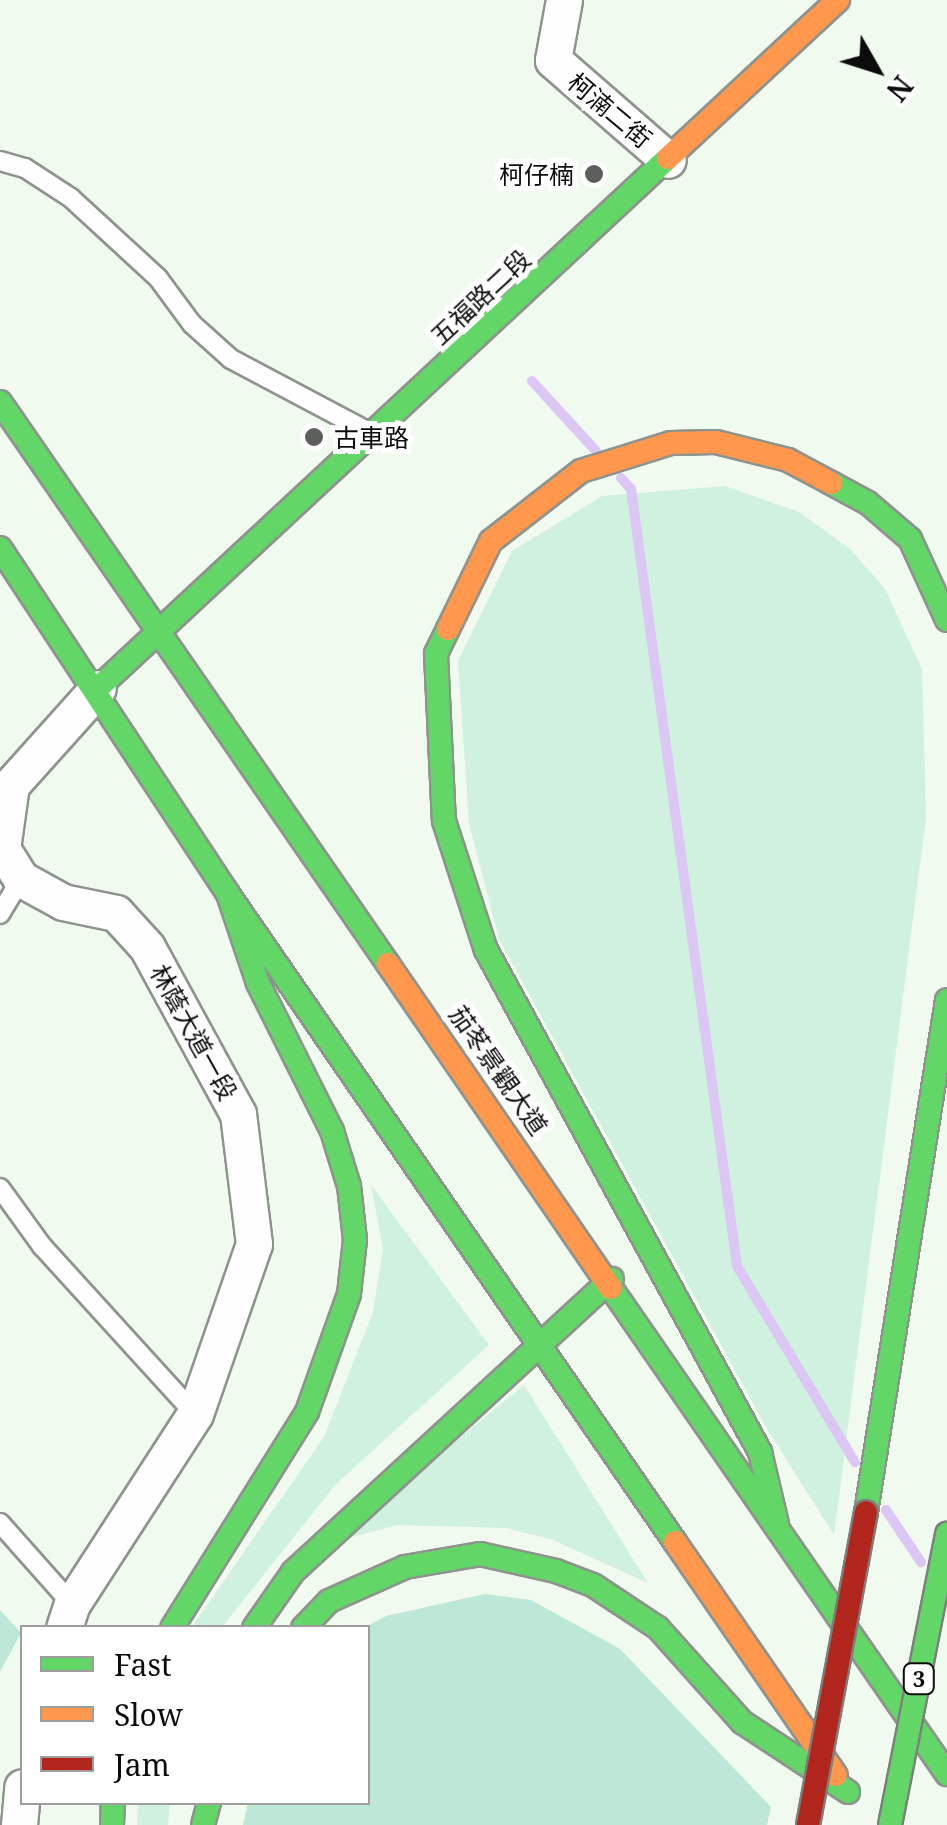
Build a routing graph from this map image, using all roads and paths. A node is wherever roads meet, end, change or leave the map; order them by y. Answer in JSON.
{"nodes":[{"id":1,"x":564,"y":0,"type":"edge"},
{"id":2,"x":838,"y":0,"type":"edge"},
{"id":3,"x":668,"y":160,"type":"junction"},
{"id":4,"x":0,"y":162,"type":"edge"},
{"id":5,"x":0,"y":402,"type":"edge"},
{"id":6,"x":374,"y":435,"type":"junction"},
{"id":7,"x":0,"y":548,"type":"edge"},
{"id":8,"x":947,"y":620,"type":"edge"},
{"id":9,"x":160,"y":635,"type":"junction"},
{"id":10,"x":98,"y":688,"type":"junction"},
{"id":11,"x":21,"y":879,"type":"junction"},
{"id":12,"x":228,"y":894,"type":"junction"},
{"id":13,"x":0,"y":914,"type":"edge"},
{"id":14,"x":947,"y":1000,"type":"edge"},
{"id":15,"x":0,"y":1188,"type":"edge"},
{"id":16,"x":612,"y":1280,"type":"junction"},
{"id":17,"x":539,"y":1342,"type":"junction"},
{"id":18,"x":195,"y":1414,"type":"junction"},
{"id":19,"x":0,"y":1523,"type":"edge"},
{"id":20,"x":778,"y":1524,"type":"junction"},
{"id":21,"x":947,"y":1534,"type":"edge"},
{"id":22,"x":68,"y":1616,"type":"edge"},
{"id":23,"x":174,"y":1625,"type":"edge"},
{"id":24,"x":256,"y":1625,"type":"edge"},
{"id":25,"x":305,"y":1625,"type":"edge"},
{"id":26,"x":947,"y":1774,"type":"edge"},
{"id":27,"x":808,"y":1825,"type":"edge"},
{"id":28,"x":890,"y":1825,"type":"edge"}],
"edges":[{"from":1,"to":3,"type":"street","name":"柯湳二街"},
{"from":2,"to":3,"type":"main road","name":"五福路二段"},
{"from":3,"to":6,"type":"main road","name":"五福路二段"},
{"from":4,"to":6,"type":"lane"},
{"from":5,"to":9,"type":"main road","name":"茄苳景觀大道"},
{"from":6,"to":9,"type":"main road","name":"五福路二段"},
{"from":7,"to":10,"type":"main road"},
{"from":8,"to":20,"type":"main road"},
{"from":9,"to":10,"type":"main road","name":"五福路二段"},
{"from":9,"to":16,"type":"main road","name":"茄苳景觀大道"},
{"from":10,"to":11,"type":"street"},
{"from":10,"to":12,"type":"main road"},
{"from":11,"to":13,"type":"lane"},
{"from":11,"to":18,"type":"street","name":"林蔭大道一段"},
{"from":12,"to":17,"type":"main road"},
{"from":12,"to":23,"type":"main road"},
{"from":14,"to":27,"type":"main road","bridge":true},
{"from":15,"to":18,"type":"lane"},
{"from":16,"to":17,"type":"main road"},
{"from":16,"to":20,"type":"main road","name":"茄苳景觀大道"},
{"from":17,"to":24,"type":"main road"},
{"from":17,"to":25,"type":"main road"},
{"from":18,"to":22,"type":"street","name":"林蔭大道一段"},
{"from":19,"to":22,"type":"lane"},
{"from":20,"to":26,"type":"main road","name":"茄苳景觀大道"},
{"from":21,"to":28,"type":"main road","number":"3","bridge":true}]}
